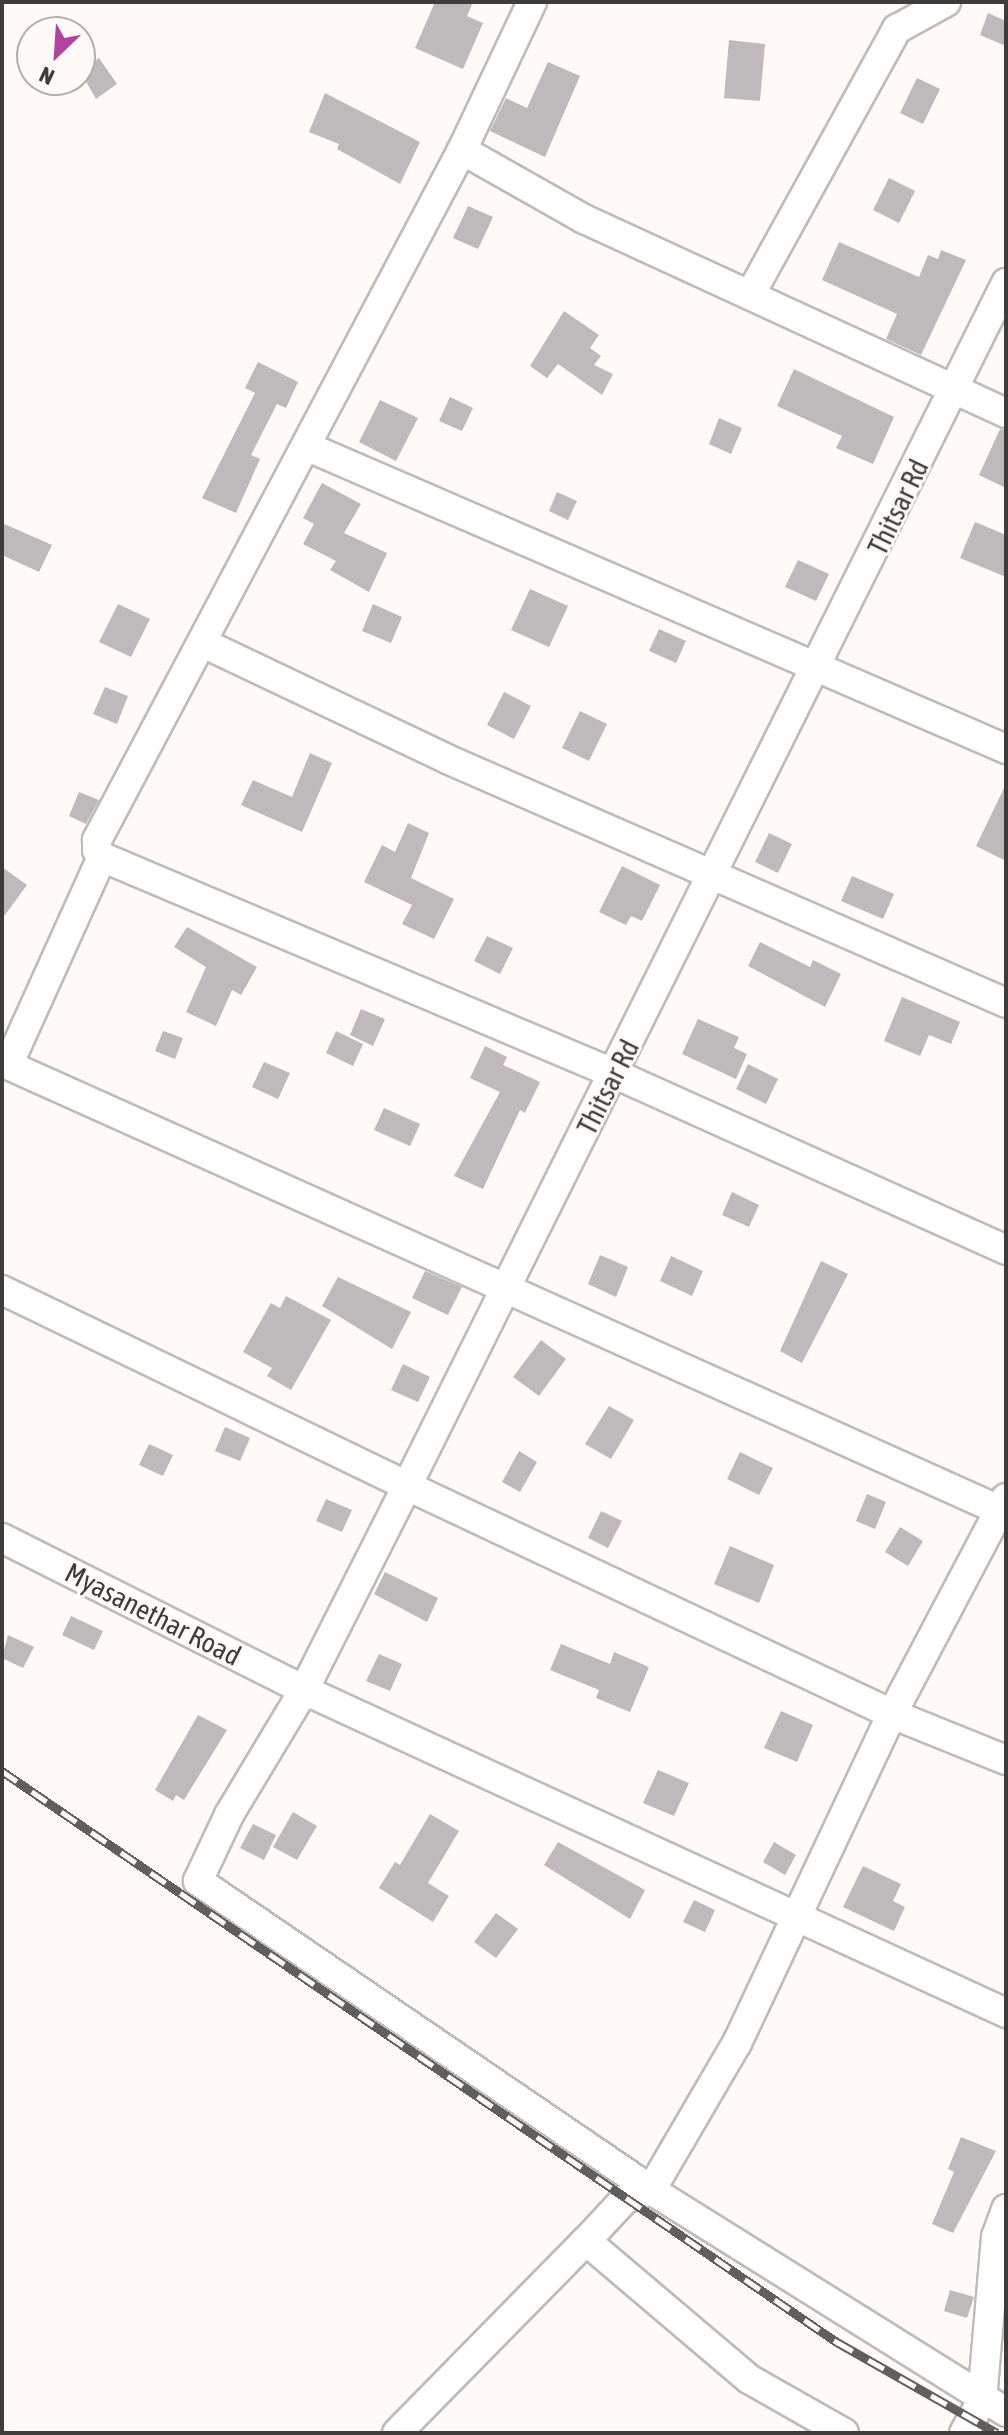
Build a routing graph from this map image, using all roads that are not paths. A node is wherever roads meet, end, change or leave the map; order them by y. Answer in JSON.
{"nodes":[{"id":1,"x":532,"y":2,"type":"edge"},
{"id":2,"x":946,"y":2,"type":"edge"},
{"id":3,"x":462,"y":150,"type":"junction"},
{"id":4,"x":1006,"y":283,"type":"edge"},
{"id":5,"x":750,"y":295,"type":"junction"},
{"id":6,"x":957,"y":390,"type":"junction"},
{"id":7,"x":1006,"y":413,"type":"edge"},
{"id":8,"x":308,"y":447,"type":"junction"},
{"id":9,"x":203,"y":643,"type":"junction"},
{"id":10,"x":818,"y":670,"type":"junction"},
{"id":11,"x":1006,"y":749,"type":"edge"},
{"id":12,"x":102,"y":857,"type":"junction"},
{"id":13,"x":714,"y":874,"type":"junction"},
{"id":14,"x":1006,"y":1003,"type":"edge"},
{"id":15,"x":5,"y":1070,"type":"edge"},
{"id":16,"x":615,"y":1074,"type":"junction"},
{"id":17,"x":1006,"y":1250,"type":"edge"},
{"id":18,"x":2,"y":1290,"type":"edge"},
{"id":19,"x":505,"y":1292,"type":"junction"},
{"id":20,"x":407,"y":1486,"type":"junction"},
{"id":21,"x":1004,"y":1507,"type":"edge"},
{"id":22,"x":2,"y":1538,"type":"edge"},
{"id":23,"x":304,"y":1690,"type":"junction"},
{"id":24,"x":892,"y":1714,"type":"junction"},
{"id":25,"x":1006,"y":1760,"type":"edge"},
{"id":26,"x":796,"y":1915,"type":"junction"},
{"id":27,"x":1006,"y":2013,"type":"edge"},
{"id":28,"x":651,"y":2190,"type":"junction"},
{"id":29,"x":1006,"y":2209,"type":"edge"},
{"id":30,"x":586,"y":2241,"type":"junction"},
{"id":31,"x":994,"y":2406,"type":"edge"},
{"id":32,"x":397,"y":2433,"type":"edge"},
{"id":33,"x":844,"y":2433,"type":"edge"},
{"id":34,"x":964,"y":2433,"type":"edge"}],
"edges":[{"from":1,"to":3,"type":"street"},
{"from":2,"to":5,"type":"street"},
{"from":3,"to":5,"type":"street"},
{"from":3,"to":8,"type":"street"},
{"from":4,"to":6,"type":"street","name":"Thitsar Rd"},
{"from":5,"to":6,"type":"street"},
{"from":6,"to":7,"type":"street"},
{"from":6,"to":10,"type":"street","name":"Thitsar Rd"},
{"from":8,"to":9,"type":"street"},
{"from":8,"to":10,"type":"street"},
{"from":9,"to":12,"type":"street"},
{"from":9,"to":13,"type":"street"},
{"from":10,"to":11,"type":"street"},
{"from":10,"to":13,"type":"street","name":"Thitsar Rd"},
{"from":12,"to":15,"type":"street"},
{"from":12,"to":16,"type":"street"},
{"from":13,"to":14,"type":"street"},
{"from":13,"to":16,"type":"street","name":"Thitsar Rd"},
{"from":15,"to":19,"type":"street"},
{"from":16,"to":17,"type":"street"},
{"from":16,"to":19,"type":"street","name":"Thitsar Rd"},
{"from":18,"to":20,"type":"street"},
{"from":19,"to":20,"type":"street","name":"Thitsar Rd"},
{"from":19,"to":21,"type":"street"},
{"from":20,"to":23,"type":"street","name":"Thitsar Rd"},
{"from":20,"to":24,"type":"street"},
{"from":21,"to":24,"type":"street"},
{"from":22,"to":23,"type":"street","name":"Myasanethar Road"},
{"from":23,"to":26,"type":"street","name":"Myasanethar Road"},
{"from":23,"to":28,"type":"street","name":"Thitsar Rd"},
{"from":24,"to":25,"type":"street"},
{"from":24,"to":26,"type":"street"},
{"from":26,"to":27,"type":"street","name":"Myasanethar Road"},
{"from":26,"to":28,"type":"street"},
{"from":28,"to":30,"type":"street"},
{"from":28,"to":31,"type":"street"},
{"from":29,"to":31,"type":"street"},
{"from":30,"to":32,"type":"street"},
{"from":30,"to":33,"type":"street"},
{"from":31,"to":34,"type":"street"}]}
